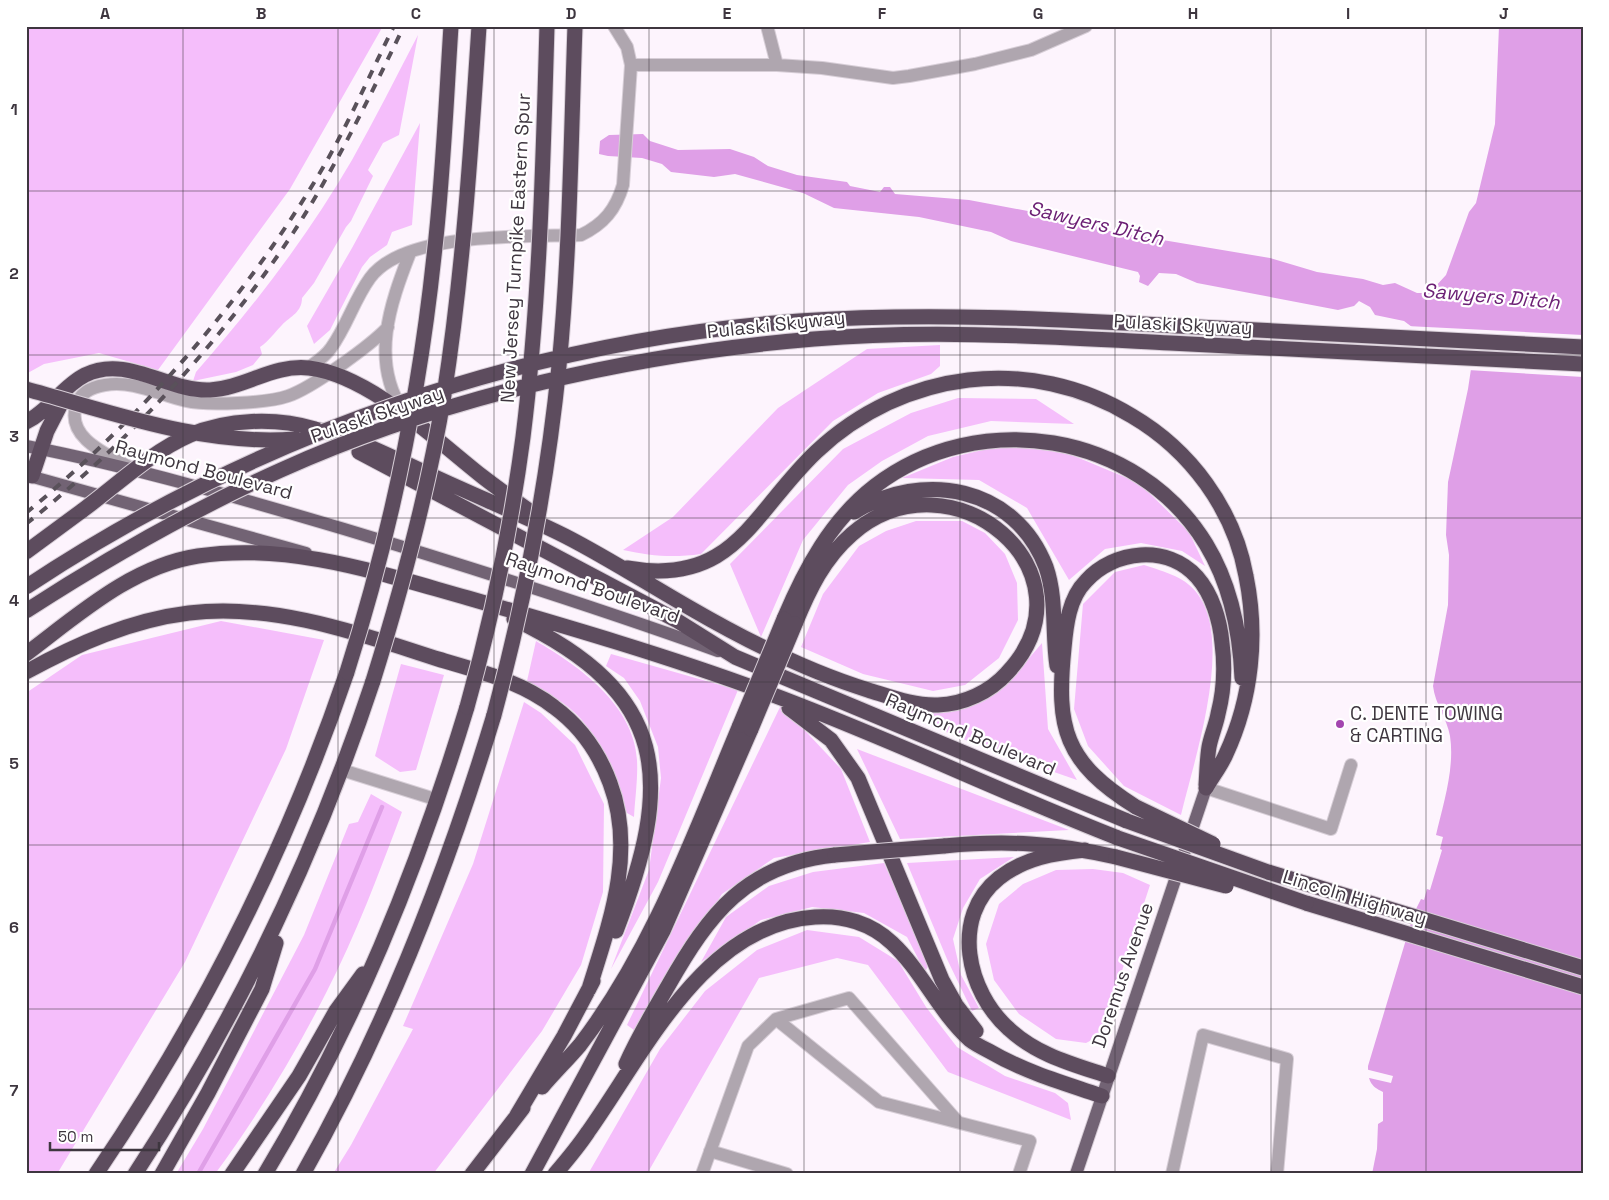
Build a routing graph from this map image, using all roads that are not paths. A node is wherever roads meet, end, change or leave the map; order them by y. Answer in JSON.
{"nodes":[{"id":1,"x":451,"y":26,"type":"edge"},
{"id":2,"x":479,"y":26,"type":"edge"},
{"id":3,"x":547,"y":26,"type":"edge"},
{"id":4,"x":575,"y":26,"type":"edge"},
{"id":5,"x":614,"y":26,"type":"edge"},
{"id":6,"x":767,"y":26,"type":"edge"},
{"id":7,"x":1086,"y":26,"type":"edge"},
{"id":8,"x":631,"y":65,"type":"junction"},
{"id":9,"x":777,"y":65,"type":"junction"},
{"id":10,"x":410,"y":253,"type":"junction"},
{"id":11,"x":388,"y":327,"type":"junction"},
{"id":12,"x":1583,"y":347,"type":"edge"},
{"id":13,"x":1583,"y":364,"type":"edge"},
{"id":14,"x":308,"y":368,"type":"junction"},
{"id":15,"x":328,"y":372,"type":"junction"},
{"id":16,"x":73,"y":384,"type":"junction"},
{"id":17,"x":26,"y":389,"type":"edge"},
{"id":18,"x":405,"y":415,"type":"junction"},
{"id":19,"x":26,"y":422,"type":"edge"},
{"id":20,"x":311,"y":434,"type":"junction"},
{"id":21,"x":33,"y":447,"type":"edge"},
{"id":22,"x":131,"y":468,"type":"junction"},
{"id":23,"x":29,"y":476,"type":"edge"},
{"id":24,"x":843,"y":519,"type":"junction"},
{"id":25,"x":566,"y":537,"type":"junction"},
{"id":26,"x":26,"y":552,"type":"edge"},
{"id":27,"x":343,"y":563,"type":"junction"},
{"id":28,"x":619,"y":567,"type":"junction"},
{"id":29,"x":26,"y":587,"type":"edge"},
{"id":30,"x":473,"y":600,"type":"junction"},
{"id":31,"x":26,"y":611,"type":"edge"},
{"id":32,"x":789,"y":621,"type":"junction"},
{"id":33,"x":26,"y":654,"type":"edge"},
{"id":34,"x":735,"y":657,"type":"junction"},
{"id":35,"x":26,"y":672,"type":"edge"},
{"id":36,"x":1060,"y":690,"type":"junction"},
{"id":37,"x":766,"y":692,"type":"junction"},
{"id":38,"x":1243,"y":700,"type":"junction"},
{"id":39,"x":746,"y":727,"type":"junction"},
{"id":40,"x":1351,"y":765,"type":"dead end"},
{"id":41,"x":342,"y":770,"type":"junction"},
{"id":42,"x":1206,"y":788,"type":"junction"},
{"id":43,"x":438,"y":800,"type":"junction"},
{"id":44,"x":1127,"y":821,"type":"joint"},
{"id":45,"x":1118,"y":838,"type":"joint"},
{"id":46,"x":1085,"y":850,"type":"junction"},
{"id":47,"x":1268,"y":872,"type":"junction"},
{"id":48,"x":1306,"y":904,"type":"junction"},
{"id":49,"x":286,"y":905,"type":"junction"},
{"id":50,"x":382,"y":949,"type":"junction"},
{"id":51,"x":1583,"y":968,"type":"edge"},
{"id":52,"x":1583,"y":986,"type":"edge"},
{"id":53,"x":588,"y":990,"type":"junction"},
{"id":54,"x":776,"y":1019,"type":"junction"},
{"id":55,"x":999,"y":1057,"type":"junction"},
{"id":56,"x":1108,"y":1076,"type":"junction"},
{"id":57,"x":616,"y":1088,"type":"junction"},
{"id":58,"x":1102,"y":1096,"type":"junction"},
{"id":59,"x":517,"y":1115,"type":"junction"},
{"id":60,"x":958,"y":1122,"type":"junction"},
{"id":61,"x":118,"y":1142,"type":"junction"},
{"id":62,"x":710,"y":1151,"type":"junction"},
{"id":63,"x":85,"y":1174,"type":"edge"},
{"id":64,"x":96,"y":1174,"type":"edge"},
{"id":65,"x":135,"y":1174,"type":"edge"},
{"id":66,"x":162,"y":1174,"type":"edge"},
{"id":67,"x":232,"y":1174,"type":"edge"},
{"id":68,"x":265,"y":1174,"type":"edge"},
{"id":69,"x":303,"y":1174,"type":"edge"},
{"id":70,"x":472,"y":1174,"type":"edge"},
{"id":71,"x":532,"y":1174,"type":"edge"},
{"id":72,"x":555,"y":1174,"type":"edge"},
{"id":73,"x":702,"y":1174,"type":"edge"},
{"id":74,"x":787,"y":1174,"type":"edge"},
{"id":75,"x":1019,"y":1174,"type":"edge"},
{"id":76,"x":1076,"y":1174,"type":"edge"},
{"id":77,"x":1172,"y":1174,"type":"edge"},
{"id":78,"x":1277,"y":1174,"type":"edge"}],
"edges":[{"from":1,"to":61,"type":"highway","bridge":true},
{"from":2,"to":41,"type":"highway","bridge":true},
{"from":3,"to":43,"type":"highway","name":"New Jersey Turnpike Eastern Spur","bridge":true},
{"from":4,"to":69,"type":"highway","bridge":true},
{"from":5,"to":8,"type":"street"},
{"from":6,"to":9,"type":"street"},
{"from":7,"to":9,"type":"street"},
{"from":8,"to":9,"type":"street"},
{"from":8,"to":10,"type":"street"},
{"from":10,"to":11,"type":"street"},
{"from":10,"to":14,"type":"street"},
{"from":11,"to":15,"type":"street"},
{"from":11,"to":18,"type":"street"},
{"from":12,"to":20,"type":"highway","name":"Pulaski Skyway","bridge":true},
{"from":13,"to":31,"type":"highway","name":"Pulaski Skyway","bridge":true},
{"from":14,"to":15,"type":"highway"},
{"from":14,"to":16,"type":"highway"},
{"from":15,"to":18,"type":"highway"},
{"from":15,"to":22,"type":"street"},
{"from":16,"to":19,"type":"highway"},
{"from":16,"to":21,"type":"highway"},
{"from":17,"to":20,"type":"highway","bridge":true},
{"from":18,"to":25,"type":"highway"},
{"from":20,"to":25,"type":"highway"},
{"from":20,"to":26,"type":"highway","bridge":true},
{"from":20,"to":29,"type":"highway","name":"Pulaski Skyway","bridge":true},
{"from":20,"to":34,"type":"highway"},
{"from":21,"to":22,"type":"main road","name":"Raymond Boulevard"},
{"from":21,"to":23,"type":"highway"},
{"from":22,"to":34,"type":"main road","name":"Raymond Boulevard"},
{"from":23,"to":27,"type":"main road","name":"Raymond Boulevard"},
{"from":24,"to":32,"type":"highway"},
{"from":24,"to":36,"type":"highway"},
{"from":24,"to":38,"type":"highway"},
{"from":25,"to":28,"type":"highway"},
{"from":27,"to":30,"type":"highway","name":"Raymond Boulevard"},
{"from":27,"to":33,"type":"highway"},
{"from":28,"to":32,"type":"highway"},
{"from":28,"to":38,"type":"highway"},
{"from":30,"to":37,"type":"highway","name":"Raymond Boulevard"},
{"from":30,"to":53,"type":"highway"},
{"from":32,"to":39,"type":"highway","bridge":true},
{"from":34,"to":44,"type":"highway","name":"Raymond Boulevard"},
{"from":35,"to":53,"type":"highway"},
{"from":36,"to":42,"type":"highway"},
{"from":36,"to":47,"type":"highway","bridge":true},
{"from":37,"to":45,"type":"highway","name":"Raymond Boulevard"},
{"from":37,"to":55,"type":"highway"},
{"from":38,"to":42,"type":"highway"},
{"from":39,"to":59,"type":"highway"},
{"from":39,"to":71,"type":"highway"},
{"from":40,"to":42,"type":"street"},
{"from":41,"to":43,"type":"street"},
{"from":41,"to":49,"type":"highway"},
{"from":42,"to":56,"type":"main road","name":"Doremus Avenue"},
{"from":43,"to":50,"type":"highway","name":"New Jersey Turnpike Eastern Spur"},
{"from":44,"to":47,"type":"highway","name":"Lincoln Highway","bridge":true},
{"from":45,"to":48,"type":"highway","name":"Lincoln Highway","bridge":true},
{"from":46,"to":48,"type":"highway","bridge":true},
{"from":46,"to":56,"type":"highway"},
{"from":46,"to":57,"type":"highway","bridge":true},
{"from":47,"to":51,"type":"highway","name":"Lincoln Highway"},
{"from":48,"to":52,"type":"highway","name":"Lincoln Highway"},
{"from":49,"to":65,"type":"highway"},
{"from":49,"to":66,"type":"highway"},
{"from":50,"to":67,"type":"highway"},
{"from":50,"to":68,"type":"highway","name":"New Jersey Turnpike Eastern Spur"},
{"from":53,"to":59,"type":"highway"},
{"from":54,"to":60,"type":"street"},
{"from":54,"to":60,"type":"street"},
{"from":54,"to":62,"type":"street"},
{"from":55,"to":57,"type":"highway"},
{"from":55,"to":58,"type":"highway"},
{"from":56,"to":58,"type":"main road","name":"Doremus Avenue"},
{"from":57,"to":72,"type":"highway"},
{"from":58,"to":76,"type":"main road","name":"Doremus Avenue"},
{"from":59,"to":70,"type":"highway"},
{"from":60,"to":75,"type":"street"},
{"from":61,"to":63,"type":"highway"},
{"from":61,"to":64,"type":"highway"},
{"from":62,"to":73,"type":"street"},
{"from":62,"to":74,"type":"street"},
{"from":77,"to":78,"type":"street"}]}
